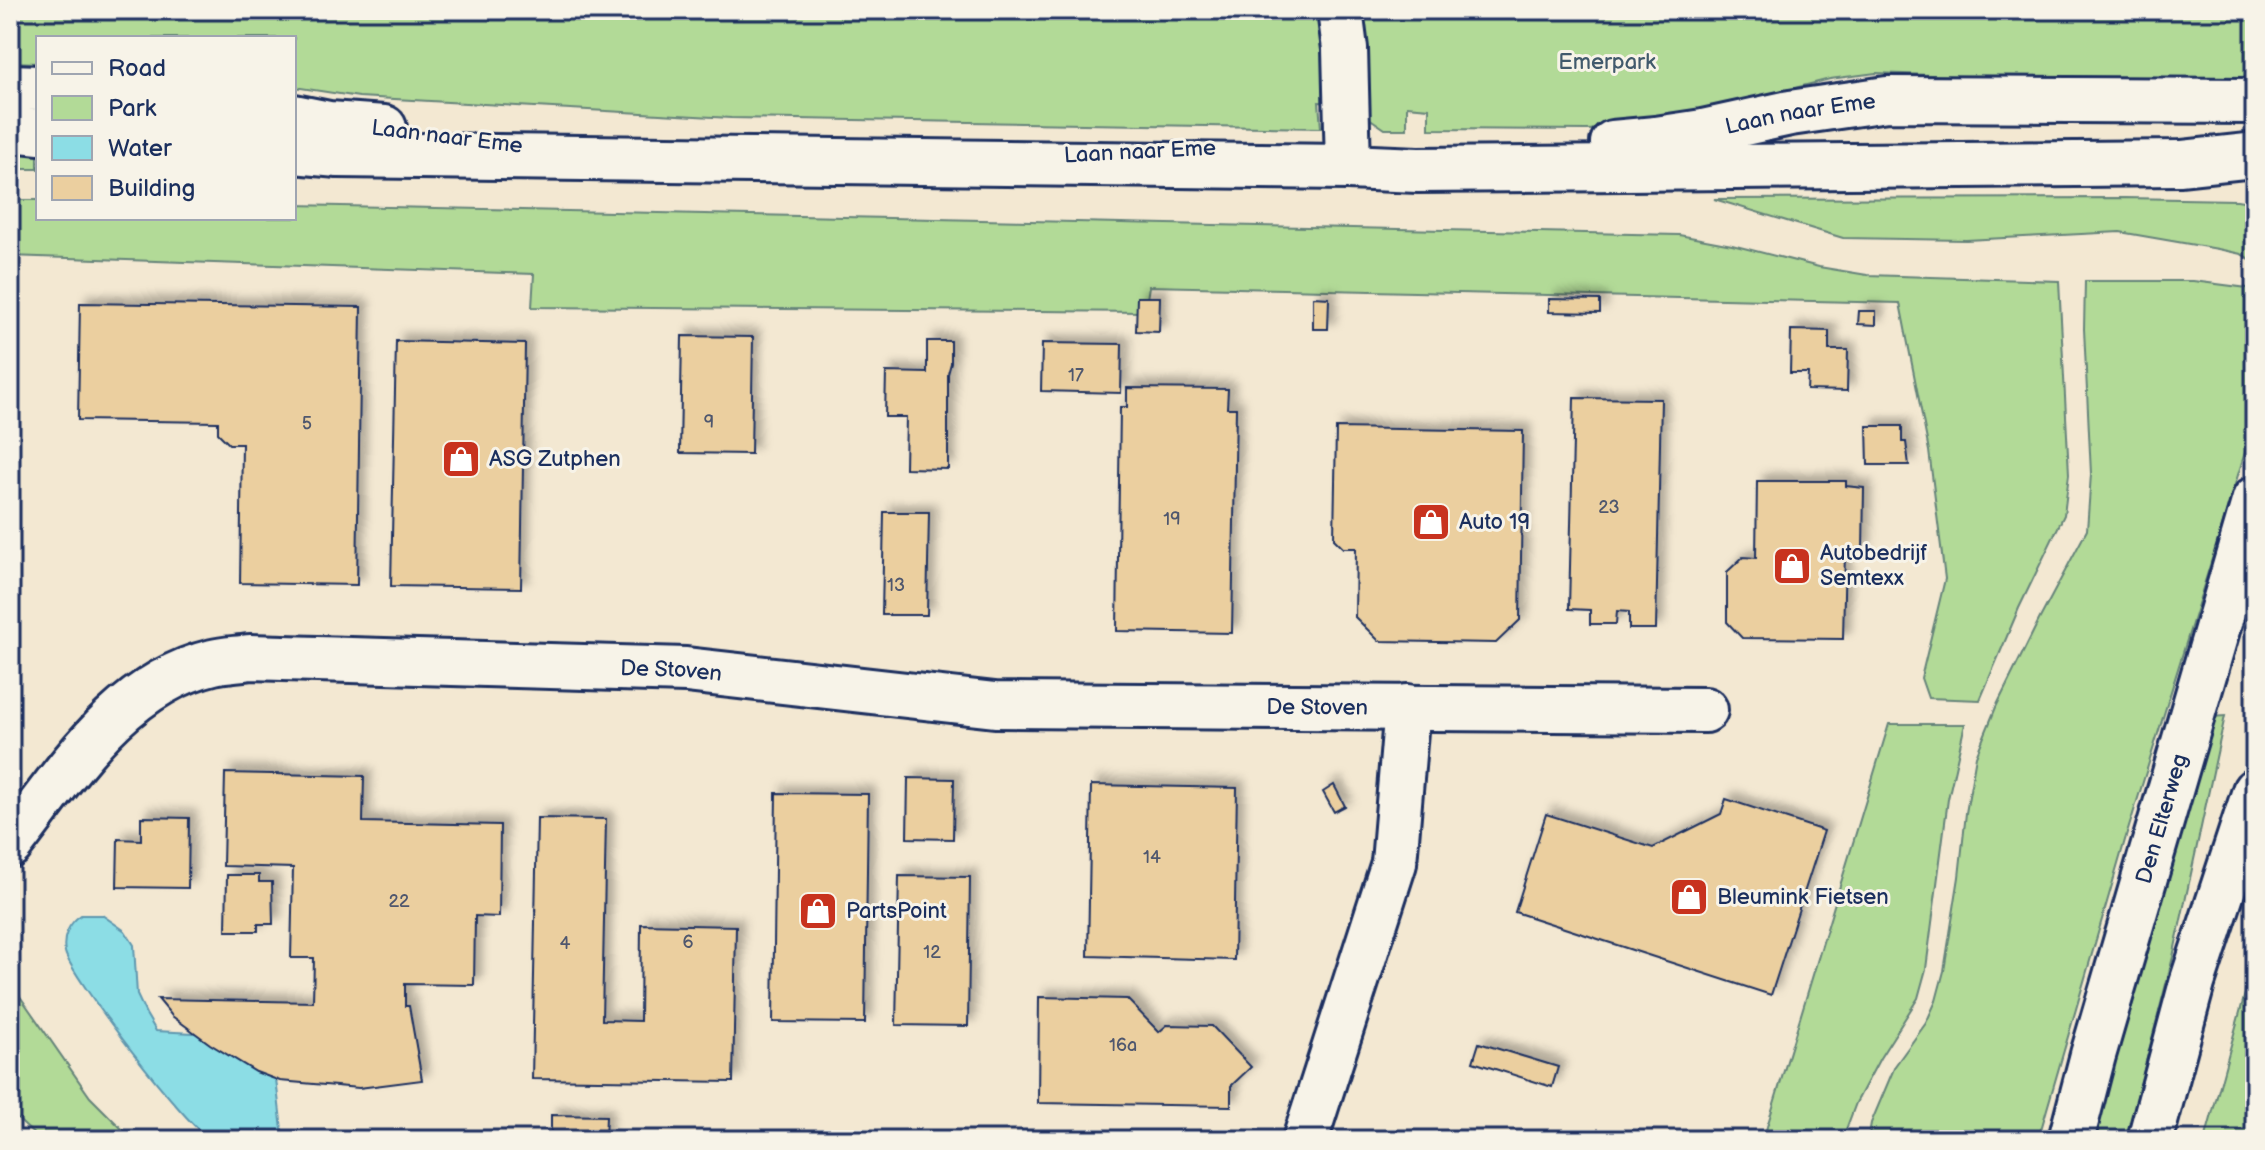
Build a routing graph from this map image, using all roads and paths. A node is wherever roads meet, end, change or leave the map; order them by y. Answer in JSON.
{"nodes":[{"id":1,"x":1342,"y":29,"type":"edge"},
{"id":2,"x":10,"y":87,"type":"edge"},
{"id":3,"x":36,"y":88,"type":"edge"},
{"id":4,"x":2255,"y":101,"type":"edge"},
{"id":5,"x":296,"y":117,"type":"edge"},
{"id":6,"x":10,"y":129,"type":"edge"},
{"id":7,"x":36,"y":132,"type":"edge"},
{"id":8,"x":296,"y":151,"type":"edge"},
{"id":9,"x":1348,"y":155,"type":"junction"},
{"id":10,"x":2255,"y":155,"type":"edge"},
{"id":11,"x":600,"y":157,"type":"junction"},
{"id":12,"x":2181,"y":163,"type":"junction"},
{"id":13,"x":2255,"y":188,"type":"edge"},
{"id":14,"x":2255,"y":499,"type":"edge"},
{"id":15,"x":1407,"y":707,"type":"junction"},
{"id":16,"x":1705,"y":710,"type":"dead end"},
{"id":17,"x":2255,"y":791,"type":"edge"},
{"id":18,"x":10,"y":845,"type":"edge"},
{"id":19,"x":1305,"y":1140,"type":"edge"},
{"id":20,"x":2071,"y":1140,"type":"edge"},
{"id":21,"x":2150,"y":1140,"type":"edge"}],
"edges":[{"from":1,"to":9,"type":"street"},
{"from":2,"to":3,"type":"street"},
{"from":4,"to":9,"type":"street","name":"Laan naar Eme"},
{"from":5,"to":11,"type":"street","name":"Laan naar Eme"},
{"from":6,"to":7,"type":"street"},
{"from":8,"to":11,"type":"street","name":"Laan naar Eme"},
{"from":9,"to":11,"type":"street","name":"Laan naar Eme"},
{"from":9,"to":12,"type":"street","name":"Laan naar Eme"},
{"from":10,"to":12,"type":"street","name":"Laan naar Eme"},
{"from":12,"to":13,"type":"street","name":"Laan naar Eme"},
{"from":14,"to":20,"type":"street","name":"Den Elterweg"},
{"from":15,"to":16,"type":"street","name":"De Stoven"},
{"from":15,"to":18,"type":"street","name":"De Stoven"},
{"from":15,"to":19,"type":"street"},
{"from":17,"to":21,"type":"street"}]}
